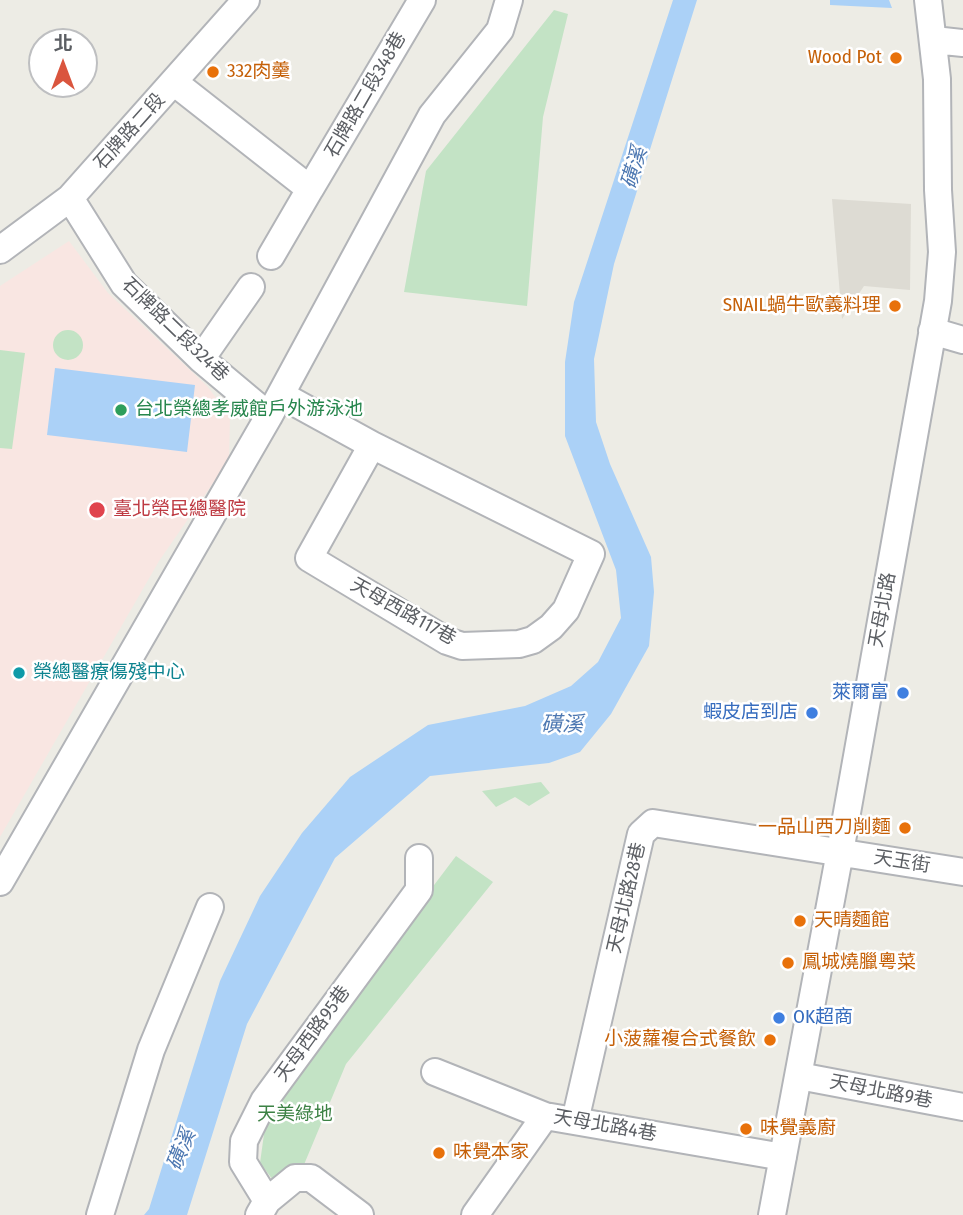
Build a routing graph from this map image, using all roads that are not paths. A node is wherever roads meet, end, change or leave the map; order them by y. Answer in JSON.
{"nodes":[{"id":1,"x":246,"y":0,"type":"edge"},
{"id":2,"x":422,"y":0,"type":"edge"},
{"id":3,"x":509,"y":0,"type":"edge"},
{"id":4,"x":934,"y":2,"type":"edge"},
{"id":5,"x":933,"y":40,"type":"junction"},
{"id":6,"x":963,"y":43,"type":"edge"},
{"id":7,"x":174,"y":83,"type":"junction"},
{"id":8,"x":310,"y":189,"type":"junction"},
{"id":9,"x":70,"y":198,"type":"junction"},
{"id":10,"x":953,"y":249,"type":"edge"},
{"id":11,"x":0,"y":250,"type":"edge"},
{"id":12,"x":271,"y":256,"type":"dead end"},
{"id":13,"x":251,"y":288,"type":"dead end"},
{"id":14,"x":932,"y":331,"type":"junction"},
{"id":15,"x":963,"y":341,"type":"edge"},
{"id":16,"x":201,"y":359,"type":"junction"},
{"id":17,"x":275,"y":405,"type":"junction"},
{"id":18,"x":372,"y":445,"type":"junction"},
{"id":19,"x":840,"y":852,"type":"junction"},
{"id":20,"x":419,"y":858,"type":"dead end"},
{"id":21,"x":963,"y":872,"type":"edge"},
{"id":22,"x":0,"y":882,"type":"edge"},
{"id":23,"x":210,"y":907,"type":"dead end"},
{"id":24,"x":435,"y":1072,"type":"dead end"},
{"id":25,"x":799,"y":1076,"type":"junction"},
{"id":26,"x":963,"y":1107,"type":"edge"},
{"id":27,"x":545,"y":1116,"type":"junction"},
{"id":28,"x":575,"y":1121,"type":"junction"},
{"id":29,"x":783,"y":1157,"type":"junction"},
{"id":30,"x":263,"y":1208,"type":"edge"},
{"id":31,"x":100,"y":1215,"type":"edge"},
{"id":32,"x":360,"y":1215,"type":"edge"},
{"id":33,"x":475,"y":1215,"type":"edge"},
{"id":34,"x":772,"y":1215,"type":"edge"}],
"edges":[{"from":1,"to":7,"type":"street","name":"石牌路二段"},
{"from":2,"to":8,"type":"street","name":"石牌路二段348巷"},
{"from":3,"to":17,"type":"street"},
{"from":4,"to":5,"type":"street","name":"天母北路"},
{"from":5,"to":6,"type":"street"},
{"from":5,"to":10,"type":"street","name":"天母北路"},
{"from":7,"to":8,"type":"street"},
{"from":7,"to":9,"type":"street","name":"石牌路二段"},
{"from":8,"to":12,"type":"street","name":"石牌路二段348巷"},
{"from":9,"to":11,"type":"street","name":"石牌路二段"},
{"from":9,"to":16,"type":"street","name":"石牌路二段324巷"},
{"from":10,"to":14,"type":"street","name":"天母北路"},
{"from":13,"to":16,"type":"street"},
{"from":14,"to":15,"type":"street"},
{"from":14,"to":19,"type":"street","name":"天母北路"},
{"from":16,"to":17,"type":"street","name":"石牌路二段324巷"},
{"from":17,"to":18,"type":"street","name":"天母西路117巷"},
{"from":17,"to":22,"type":"street"},
{"from":18,"to":18,"type":"street","name":"天母西路117巷"},
{"from":19,"to":21,"type":"street","name":"天玉街"},
{"from":19,"to":25,"type":"street","name":"天母北路"},
{"from":19,"to":28,"type":"street","name":"天母北路28巷"},
{"from":20,"to":30,"type":"street","name":"天母西路95巷"},
{"from":23,"to":31,"type":"street"},
{"from":24,"to":27,"type":"street","name":"天母北路4巷"},
{"from":25,"to":26,"type":"street","name":"天母北路9巷"},
{"from":25,"to":29,"type":"street","name":"天母北路"},
{"from":27,"to":28,"type":"street","name":"天母北路4巷"},
{"from":27,"to":33,"type":"street"},
{"from":28,"to":29,"type":"street","name":"天母北路4巷"},
{"from":29,"to":34,"type":"street","name":"天母北路"},
{"from":30,"to":32,"type":"street"}]}
